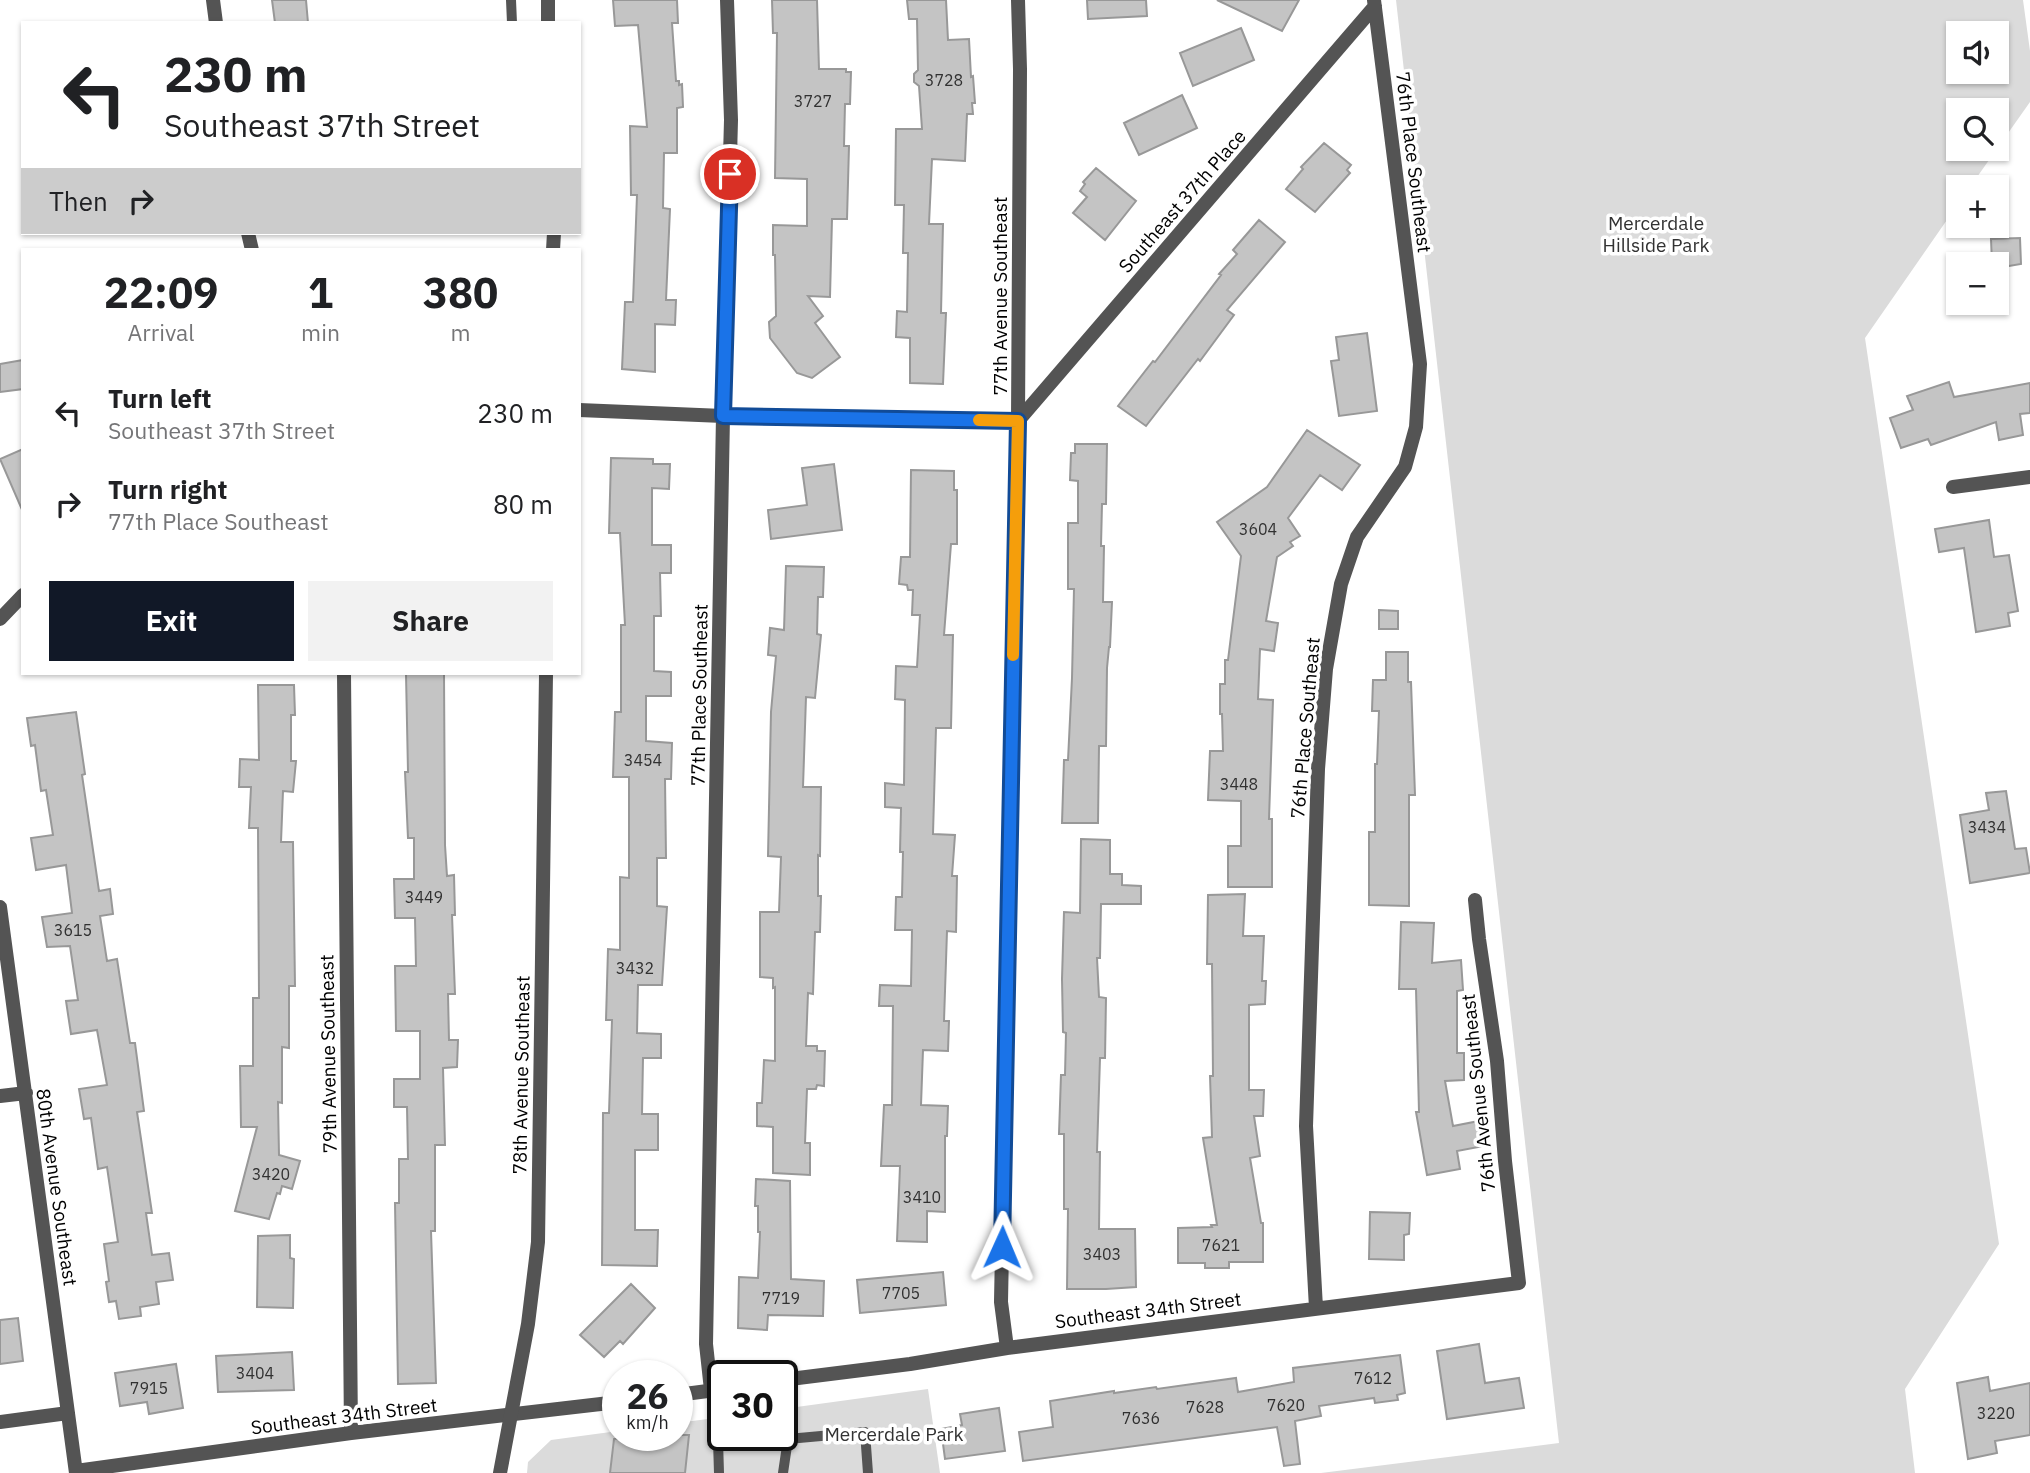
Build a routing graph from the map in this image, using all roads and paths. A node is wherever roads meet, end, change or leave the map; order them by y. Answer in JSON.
{"nodes":[{"id":1,"x":212,"y":0,"type":"edge"},
{"id":2,"x":510,"y":0,"type":"edge"},
{"id":3,"x":548,"y":0,"type":"edge"},
{"id":4,"x":727,"y":0,"type":"edge"},
{"id":5,"x":1018,"y":0,"type":"edge"},
{"id":6,"x":1375,"y":3,"type":"edge"},
{"id":7,"x":216,"y":21,"type":"edge"},
{"id":8,"x":512,"y":21,"type":"edge"},
{"id":9,"x":548,"y":21,"type":"edge"},
{"id":10,"x":581,"y":410,"type":"edge"},
{"id":11,"x":723,"y":416,"type":"junction"},
{"id":12,"x":1018,"y":421,"type":"junction"},
{"id":13,"x":2030,"y":477,"type":"edge"},
{"id":14,"x":1953,"y":487,"type":"dead end"},
{"id":15,"x":21,"y":597,"type":"edge"},
{"id":16,"x":0,"y":620,"type":"edge"},
{"id":17,"x":344,"y":675,"type":"edge"},
{"id":18,"x":546,"y":675,"type":"edge"},
{"id":19,"x":1475,"y":900,"type":"dead end"},
{"id":20,"x":0,"y":907,"type":"edge"},
{"id":21,"x":26,"y":1093,"type":"junction"},
{"id":22,"x":0,"y":1096,"type":"edge"},
{"id":23,"x":1519,"y":1283,"type":"joint"},
{"id":24,"x":1316,"y":1308,"type":"junction"},
{"id":25,"x":1007,"y":1348,"type":"junction"},
{"id":26,"x":710,"y":1360,"type":"edge"},
{"id":27,"x":798,"y":1378,"type":"edge"},
{"id":28,"x":602,"y":1404,"type":"edge"},
{"id":29,"x":68,"y":1413,"type":"junction"},
{"id":30,"x":512,"y":1415,"type":"junction"},
{"id":31,"x":0,"y":1422,"type":"edge"},
{"id":32,"x":351,"y":1433,"type":"junction"},
{"id":33,"x":798,"y":1438,"type":"edge"},
{"id":34,"x":718,"y":1451,"type":"edge"},
{"id":35,"x":786,"y":1451,"type":"edge"},
{"id":36,"x":76,"y":1472,"type":"edge"},
{"id":37,"x":500,"y":1473,"type":"edge"},
{"id":38,"x":719,"y":1473,"type":"edge"},
{"id":39,"x":783,"y":1473,"type":"edge"},
{"id":40,"x":868,"y":1473,"type":"edge"}],
"edges":[{"from":1,"to":7,"type":"street"},
{"from":2,"to":8,"type":"lane"},
{"from":3,"to":9,"type":"street"},
{"from":4,"to":11,"type":"street","name":"77th Place Southeast"},
{"from":5,"to":12,"type":"street","name":"77th Avenue Southeast"},
{"from":6,"to":12,"type":"street","name":"Southeast 37th Place"},
{"from":6,"to":24,"type":"street","name":"76th Place Southeast"},
{"from":10,"to":11,"type":"street"},
{"from":11,"to":12,"type":"street"},
{"from":11,"to":26,"type":"street","name":"77th Place Southeast"},
{"from":12,"to":25,"type":"street","name":"77th Avenue Southeast"},
{"from":13,"to":14,"type":"street"},
{"from":15,"to":16,"type":"street"},
{"from":17,"to":32,"type":"street","name":"79th Avenue Southeast"},
{"from":18,"to":30,"type":"street","name":"78th Avenue Southeast"},
{"from":19,"to":23,"type":"street","name":"76th Avenue Southeast"},
{"from":20,"to":21,"type":"street","name":"80th Avenue Southeast"},
{"from":21,"to":22,"type":"street"},
{"from":21,"to":29,"type":"street","name":"80th Avenue Southeast"},
{"from":23,"to":24,"type":"street","name":"Southeast 34th Street"},
{"from":24,"to":25,"type":"street","name":"Southeast 34th Street"},
{"from":25,"to":27,"type":"street","name":"Southeast 34th Street"},
{"from":28,"to":30,"type":"street","name":"Southeast 34th Street"},
{"from":29,"to":31,"type":"street"},
{"from":29,"to":36,"type":"street","name":"80th Avenue Southeast"},
{"from":30,"to":32,"type":"street","name":"Southeast 34th Street"},
{"from":30,"to":37,"type":"street","name":"78th Avenue Southeast"},
{"from":32,"to":36,"type":"street","name":"Southeast 34th Street"},
{"from":33,"to":40,"type":"lane"},
{"from":34,"to":38,"type":"lane"},
{"from":35,"to":39,"type":"lane"}]}
